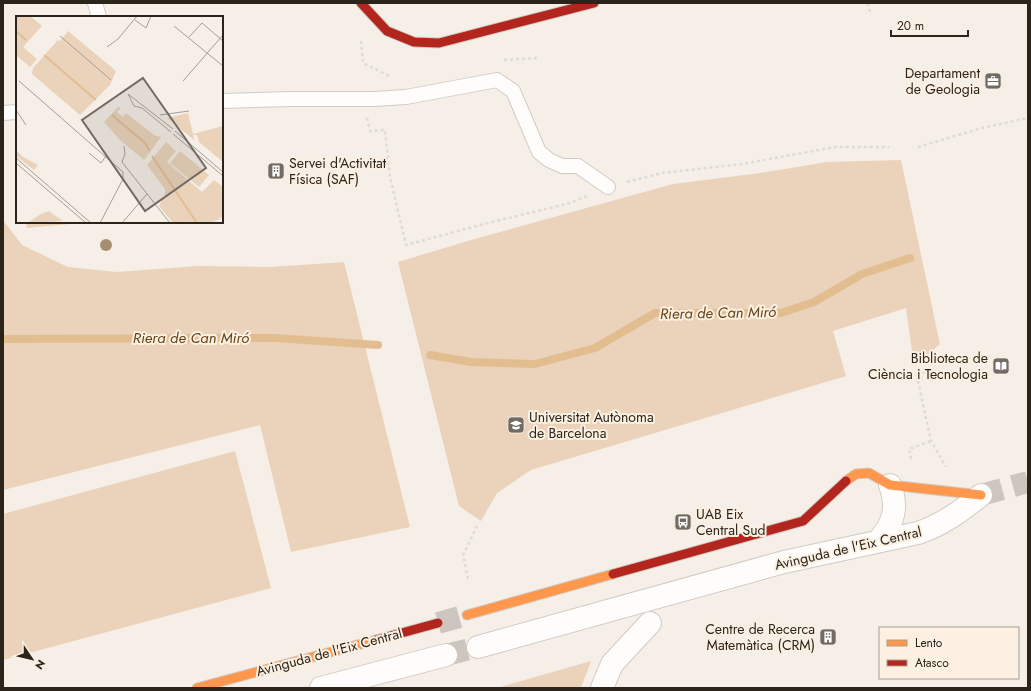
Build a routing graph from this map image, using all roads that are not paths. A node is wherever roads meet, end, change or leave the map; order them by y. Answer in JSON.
{"nodes":[{"id":1,"x":95,"y":3,"type":"edge"},
{"id":2,"x":361,"y":3,"type":"edge"},
{"id":3,"x":594,"y":3,"type":"edge"},
{"id":4,"x":99,"y":16,"type":"edge"},
{"id":5,"x":223,"y":101,"type":"edge"},
{"id":6,"x":16,"y":112,"type":"edge"},
{"id":7,"x":3,"y":113,"type":"edge"},
{"id":8,"x":608,"y":186,"type":"road end"},
{"id":9,"x":890,"y":485,"type":"junction"},
{"id":10,"x":981,"y":495,"type":"joint"},
{"id":11,"x":879,"y":540,"type":"junction"},
{"id":12,"x":467,"y":616,"type":"tunnel mouth"},
{"id":13,"x":438,"y":623,"type":"tunnel mouth"},
{"id":14,"x":650,"y":623,"type":"dead end"},
{"id":15,"x":478,"y":647,"type":"tunnel mouth"},
{"id":16,"x":446,"y":655,"type":"tunnel mouth"},
{"id":17,"x":196,"y":688,"type":"edge"},
{"id":18,"x":321,"y":688,"type":"edge"},
{"id":19,"x":602,"y":688,"type":"edge"}],
"edges":[{"from":1,"to":4,"type":"lane"},
{"from":2,"to":3,"type":"street"},
{"from":5,"to":8,"type":"lane"},
{"from":6,"to":7,"type":"lane"},
{"from":9,"to":10,"type":"street","name":"Avinguda de l'Eix Central"},
{"from":9,"to":11,"type":"street"},
{"from":9,"to":12,"type":"street","name":"Avinguda de l'Eix Central"},
{"from":10,"to":11,"type":"street","name":"Avinguda de l'Eix Central"},
{"from":11,"to":15,"type":"street","name":"Avinguda de l'Eix Central"},
{"from":13,"to":17,"type":"street","name":"Avinguda de l'Eix Central"},
{"from":14,"to":19,"type":"street"},
{"from":16,"to":18,"type":"street"}]}
